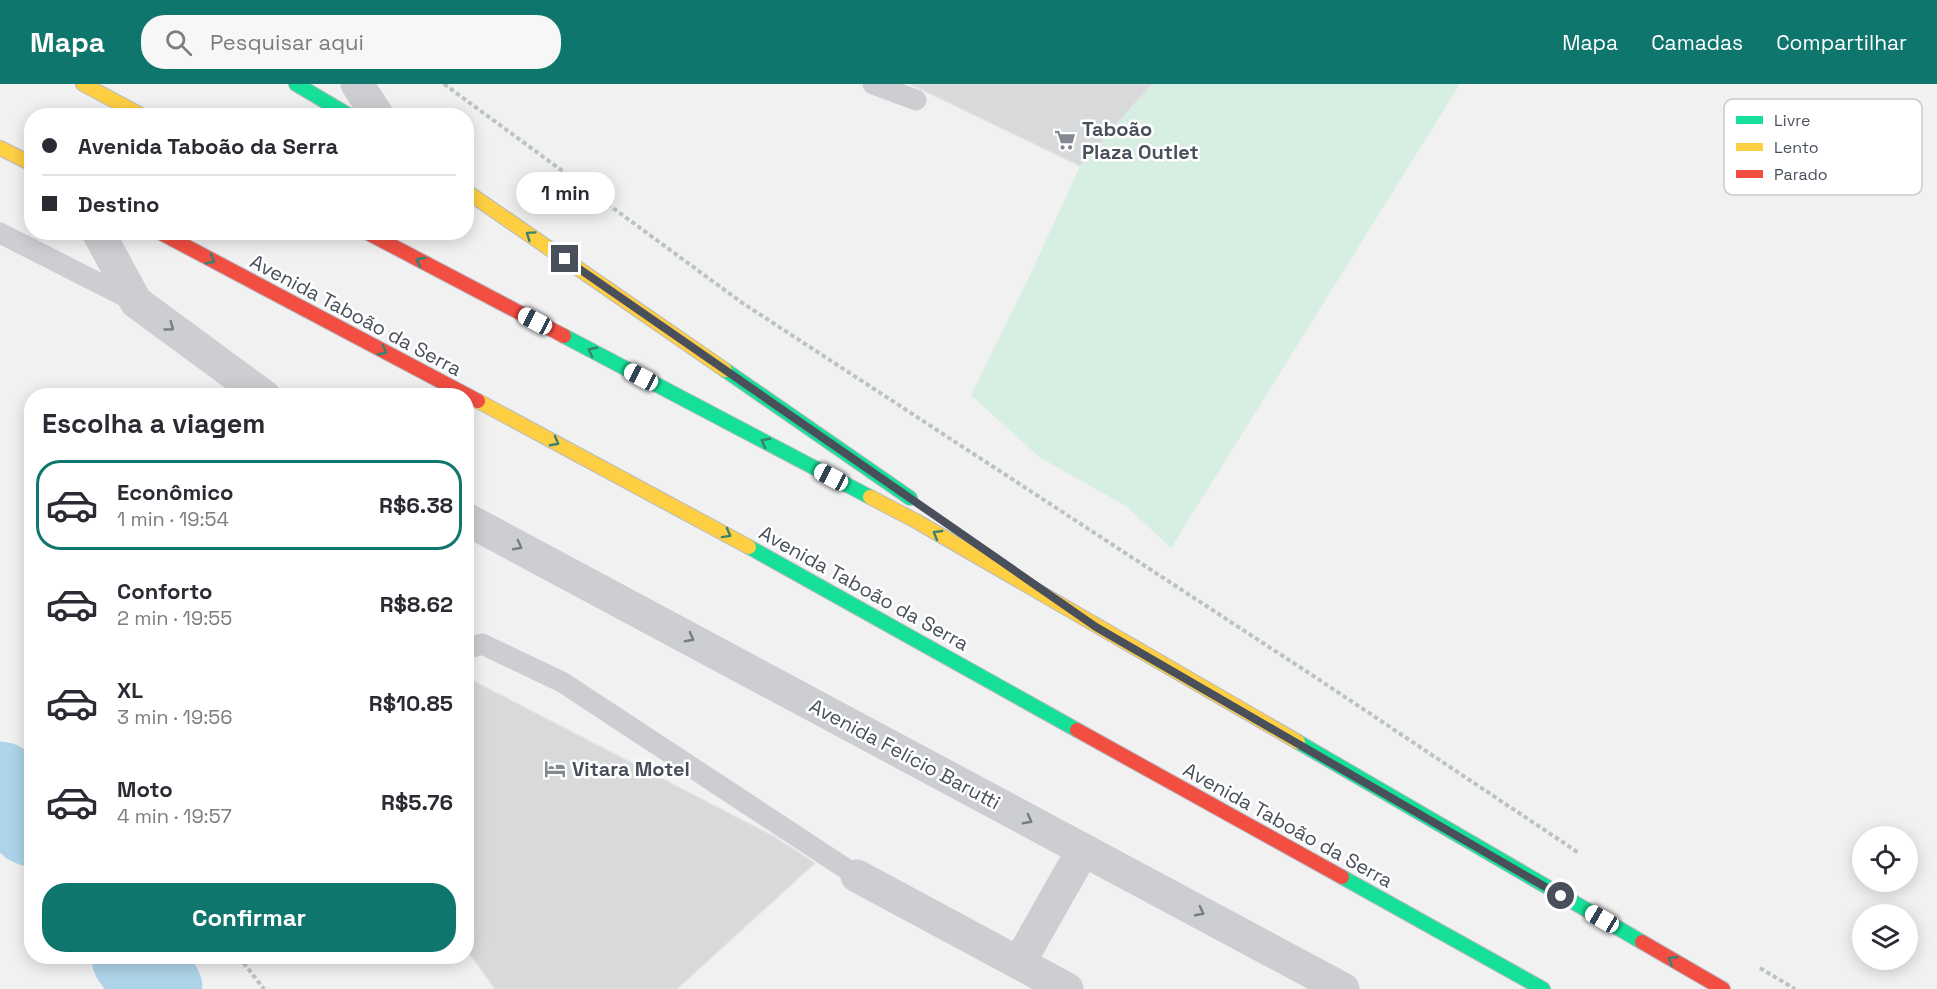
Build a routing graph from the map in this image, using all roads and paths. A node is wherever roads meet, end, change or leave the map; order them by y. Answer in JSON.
{"nodes":[{"id":1,"x":83,"y":84,"type":"edge"},
{"id":2,"x":296,"y":84,"type":"edge"},
{"id":3,"x":357,"y":84,"type":"edge"},
{"id":4,"x":444,"y":84,"type":"edge"},
{"id":5,"x":873,"y":84,"type":"edge"},
{"id":6,"x":916,"y":100,"type":"dead end"},
{"id":7,"x":128,"y":108,"type":"edge"},
{"id":8,"x":336,"y":108,"type":"edge"},
{"id":9,"x":373,"y":108,"type":"edge"},
{"id":10,"x":0,"y":148,"type":"edge"},
{"id":11,"x":24,"y":160,"type":"edge"},
{"id":12,"x":474,"y":197,"type":"edge"},
{"id":13,"x":0,"y":233,"type":"edge"},
{"id":14,"x":102,"y":240,"type":"edge"},
{"id":15,"x":174,"y":240,"type":"edge"},
{"id":16,"x":381,"y":240,"type":"edge"},
{"id":17,"x":136,"y":302,"type":"junction"},
{"id":18,"x":253,"y":388,"type":"edge"},
{"id":19,"x":453,"y":388,"type":"edge"},
{"id":20,"x":474,"y":399,"type":"edge"},
{"id":21,"x":919,"y":504,"type":"dead end"},
{"id":22,"x":939,"y":518,"type":"dead end"},
{"id":23,"x":474,"y":523,"type":"edge"},
{"id":24,"x":1096,"y":627,"type":"junction"},
{"id":25,"x":474,"y":646,"type":"edge"},
{"id":26,"x":1083,"y":850,"type":"junction"},
{"id":27,"x":1588,"y":859,"type":"dead end"},
{"id":28,"x":857,"y":876,"type":"joint"},
{"id":29,"x":1019,"y":963,"type":"junction"},
{"id":30,"x":244,"y":964,"type":"edge"},
{"id":31,"x":1755,"y":966,"type":"dead end"},
{"id":32,"x":264,"y":989,"type":"edge"},
{"id":33,"x":1067,"y":989,"type":"edge"},
{"id":34,"x":1343,"y":989,"type":"edge"},
{"id":35,"x":1543,"y":989,"type":"edge"},
{"id":36,"x":1723,"y":989,"type":"edge"},
{"id":37,"x":1795,"y":989,"type":"edge"}],
"edges":[{"from":1,"to":7,"type":"highway"},
{"from":2,"to":8,"type":"highway"},
{"from":3,"to":9,"type":"street"},
{"from":4,"to":27,"type":"path"},
{"from":5,"to":6,"type":"lane"},
{"from":10,"to":11,"type":"highway"},
{"from":21,"to":12,"type":"highway","one_way":true},
{"from":13,"to":17,"type":"lane"},
{"from":14,"to":17,"type":"street"},
{"from":15,"to":19,"type":"highway","name":"Avenida Taboão da Serra","one_way":true},
{"from":24,"to":16,"type":"highway","one_way":true},
{"from":17,"to":18,"type":"street","one_way":true},
{"from":20,"to":35,"type":"highway","name":"Avenida Taboão da Serra","one_way":true},
{"from":22,"to":24,"type":"highway"},
{"from":23,"to":26,"type":"street","name":"Avenida Felício Barutti","one_way":true},
{"from":36,"to":24,"type":"highway","one_way":true},
{"from":25,"to":28,"type":"lane"},
{"from":26,"to":29,"type":"street"},
{"from":26,"to":34,"type":"street","name":"Avenida Felício Barutti","one_way":true},
{"from":28,"to":29,"type":"street"},
{"from":29,"to":33,"type":"street"},
{"from":30,"to":32,"type":"path"},
{"from":31,"to":37,"type":"path"}]}
